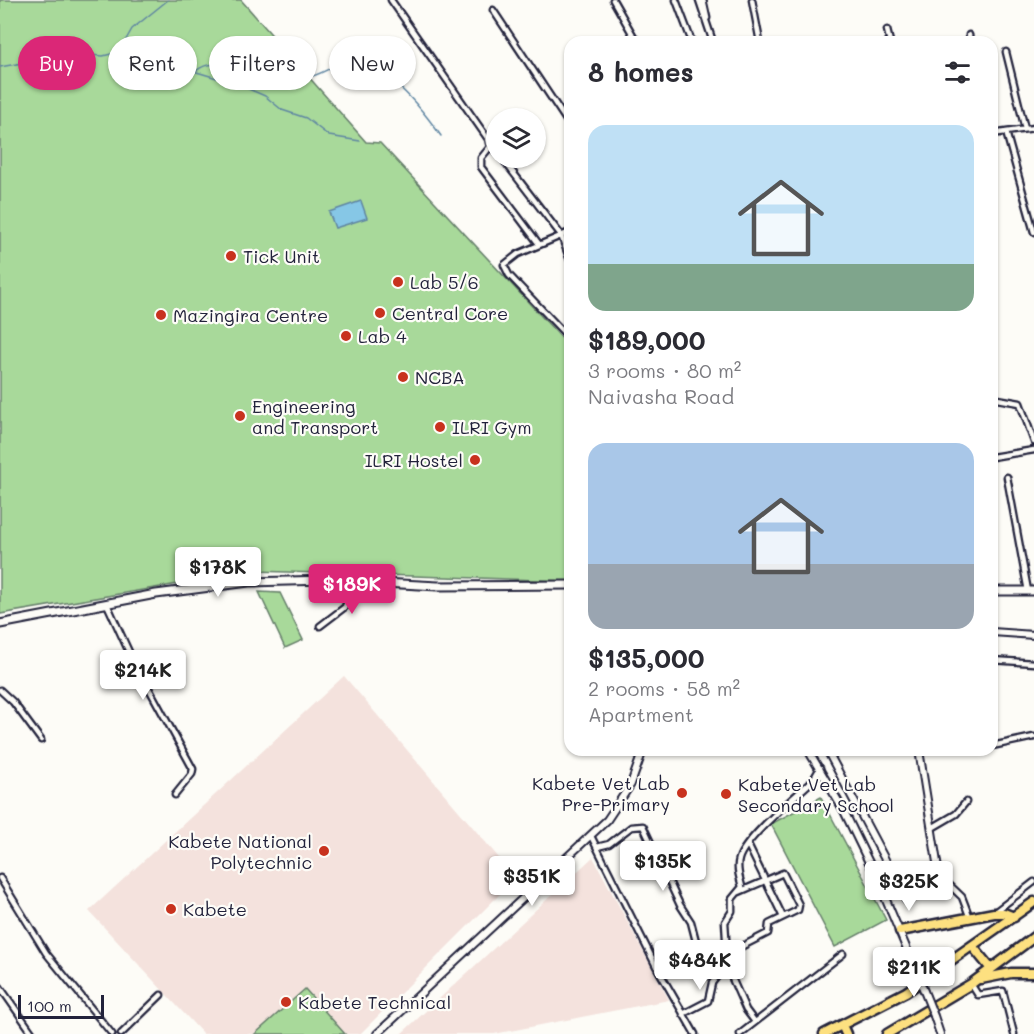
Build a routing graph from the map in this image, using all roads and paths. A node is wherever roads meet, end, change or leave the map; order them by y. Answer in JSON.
{"nodes":[{"id":1,"x":392,"y":0,"type":"edge"},
{"id":2,"x":613,"y":0,"type":"edge"},
{"id":3,"x":676,"y":0,"type":"edge"},
{"id":4,"x":701,"y":0,"type":"edge"},
{"id":5,"x":752,"y":0,"type":"edge"},
{"id":6,"x":493,"y":10,"type":"dead end"},
{"id":7,"x":886,"y":30,"type":"dead end"},
{"id":8,"x":634,"y":36,"type":"edge"},
{"id":9,"x":690,"y":36,"type":"edge"},
{"id":10,"x":711,"y":36,"type":"edge"},
{"id":11,"x":759,"y":36,"type":"edge"},
{"id":12,"x":888,"y":36,"type":"edge"},
{"id":13,"x":1006,"y":52,"type":"dead end"},
{"id":14,"x":564,"y":117,"type":"edge"},
{"id":15,"x":1034,"y":128,"type":"edge"},
{"id":16,"x":1025,"y":129,"type":"junction"},
{"id":17,"x":1006,"y":132,"type":"junction"},
{"id":18,"x":998,"y":133,"type":"edge"},
{"id":19,"x":486,"y":136,"type":"edge"},
{"id":20,"x":486,"y":150,"type":"edge"},
{"id":21,"x":510,"y":168,"type":"edge"},
{"id":22,"x":1034,"y":232,"type":"edge"},
{"id":23,"x":564,"y":234,"type":"edge"},
{"id":24,"x":561,"y":235,"type":"junction"},
{"id":25,"x":564,"y":243,"type":"edge"},
{"id":26,"x":538,"y":244,"type":"junction"},
{"id":27,"x":564,"y":332,"type":"edge"},
{"id":28,"x":998,"y":399,"type":"edge"},
{"id":29,"x":1034,"y":442,"type":"edge"},
{"id":30,"x":1034,"y":450,"type":"edge"},
{"id":31,"x":998,"y":456,"type":"edge"},
{"id":32,"x":1007,"y":477,"type":"dead end"},
{"id":33,"x":327,"y":580,"type":"junction"},
{"id":34,"x":354,"y":581,"type":"junction"},
{"id":35,"x":564,"y":585,"type":"edge"},
{"id":36,"x":998,"y":591,"type":"edge"},
{"id":37,"x":1031,"y":591,"type":"edge"},
{"id":38,"x":347,"y":600,"type":"junction"},
{"id":39,"x":107,"y":604,"type":"junction"},
{"id":40,"x":0,"y":624,"type":"edge"},
{"id":41,"x":320,"y":626,"type":"dead end"},
{"id":42,"x":998,"y":632,"type":"edge"},
{"id":43,"x":1034,"y":635,"type":"edge"},
{"id":44,"x":998,"y":660,"type":"edge"},
{"id":45,"x":1034,"y":663,"type":"edge"},
{"id":46,"x":0,"y":690,"type":"edge"},
{"id":47,"x":1034,"y":737,"type":"edge"},
{"id":48,"x":41,"y":740,"type":"dead end"},
{"id":49,"x":998,"y":745,"type":"edge"},
{"id":50,"x":640,"y":756,"type":"edge"},
{"id":51,"x":812,"y":756,"type":"edge"},
{"id":52,"x":830,"y":756,"type":"edge"},
{"id":53,"x":920,"y":756,"type":"edge"},
{"id":54,"x":820,"y":768,"type":"junction"},
{"id":55,"x":175,"y":795,"type":"dead end"},
{"id":56,"x":966,"y":802,"type":"dead end"},
{"id":57,"x":932,"y":828,"type":"junction"},
{"id":58,"x":591,"y":836,"type":"junction"},
{"id":59,"x":748,"y":845,"type":"junction"},
{"id":60,"x":597,"y":847,"type":"junction"},
{"id":61,"x":939,"y":875,"type":"junction"},
{"id":62,"x":0,"y":878,"type":"edge"},
{"id":63,"x":767,"y":881,"type":"junction"},
{"id":64,"x":1034,"y":882,"type":"edge"},
{"id":65,"x":739,"y":892,"type":"junction"},
{"id":66,"x":1034,"y":902,"type":"edge"},
{"id":67,"x":994,"y":913,"type":"junction"},
{"id":68,"x":783,"y":917,"type":"junction"},
{"id":69,"x":1014,"y":917,"type":"junction"},
{"id":70,"x":970,"y":919,"type":"junction"},
{"id":71,"x":900,"y":931,"type":"junction"},
{"id":72,"x":1034,"y":938,"type":"edge"},
{"id":73,"x":973,"y":947,"type":"junction"},
{"id":74,"x":727,"y":954,"type":"junction"},
{"id":75,"x":843,"y":954,"type":"dead end"},
{"id":76,"x":725,"y":966,"type":"junction"},
{"id":77,"x":991,"y":969,"type":"junction"},
{"id":78,"x":1034,"y":973,"type":"edge"},
{"id":79,"x":718,"y":975,"type":"junction"},
{"id":80,"x":971,"y":984,"type":"junction"},
{"id":81,"x":0,"y":987,"type":"edge"},
{"id":82,"x":161,"y":995,"type":"dead end"},
{"id":83,"x":682,"y":1014,"type":"junction"},
{"id":84,"x":755,"y":1022,"type":"junction"},
{"id":85,"x":844,"y":1030,"type":"edge"},
{"id":86,"x":940,"y":1032,"type":"edge"},
{"id":87,"x":33,"y":1034,"type":"edge"},
{"id":88,"x":112,"y":1034,"type":"edge"},
{"id":89,"x":121,"y":1034,"type":"edge"},
{"id":90,"x":377,"y":1034,"type":"edge"},
{"id":91,"x":694,"y":1034,"type":"edge"},
{"id":92,"x":740,"y":1034,"type":"edge"},
{"id":93,"x":824,"y":1034,"type":"edge"},
{"id":94,"x":886,"y":1034,"type":"edge"},
{"id":95,"x":1014,"y":1034,"type":"edge"}],
"edges":[{"from":1,"to":19,"type":"street"},
{"from":2,"to":8,"type":"street"},
{"from":3,"to":9,"type":"street"},
{"from":4,"to":10,"type":"street"},
{"from":5,"to":11,"type":"street"},
{"from":6,"to":14,"type":"street"},
{"from":7,"to":12,"type":"street"},
{"from":13,"to":16,"type":"street"},
{"from":15,"to":16,"type":"street"},
{"from":16,"to":17,"type":"street"},
{"from":17,"to":18,"type":"street"},
{"from":17,"to":22,"type":"street"},
{"from":20,"to":26,"type":"street"},
{"from":21,"to":24,"type":"street"},
{"from":23,"to":24,"type":"street"},
{"from":24,"to":25,"type":"street"},
{"from":24,"to":26,"type":"street"},
{"from":26,"to":27,"type":"street"},
{"from":28,"to":29,"type":"street"},
{"from":30,"to":31,"type":"street"},
{"from":32,"to":37,"type":"street"},
{"from":33,"to":34,"type":"main road"},
{"from":33,"to":38,"type":"street"},
{"from":33,"to":39,"type":"main road"},
{"from":34,"to":35,"type":"main road"},
{"from":34,"to":38,"type":"street"},
{"from":36,"to":37,"type":"main road"},
{"from":38,"to":41,"type":"street"},
{"from":39,"to":40,"type":"main road"},
{"from":39,"to":55,"type":"street"},
{"from":42,"to":43,"type":"street"},
{"from":44,"to":45,"type":"street"},
{"from":46,"to":48,"type":"street"},
{"from":47,"to":49,"type":"street"},
{"from":50,"to":58,"type":"street"},
{"from":51,"to":54,"type":"street"},
{"from":52,"to":61,"type":"street"},
{"from":53,"to":57,"type":"street"},
{"from":54,"to":59,"type":"street"},
{"from":54,"to":71,"type":"street"},
{"from":56,"to":57,"type":"street"},
{"from":57,"to":61,"type":"street"},
{"from":58,"to":60,"type":"street"},
{"from":58,"to":90,"type":"street"},
{"from":59,"to":63,"type":"street"},
{"from":59,"to":65,"type":"street"},
{"from":60,"to":79,"type":"street"},
{"from":60,"to":83,"type":"street"},
{"from":61,"to":70,"type":"street"},
{"from":62,"to":88,"type":"street"},
{"from":63,"to":65,"type":"street"},
{"from":63,"to":68,"type":"street"},
{"from":63,"to":68,"type":"street"},
{"from":64,"to":67,"type":"street"},
{"from":65,"to":74,"type":"street"},
{"from":66,"to":69,"type":"highway"},
{"from":67,"to":69,"type":"highway"},
{"from":67,"to":70,"type":"highway"},
{"from":68,"to":74,"type":"street"},
{"from":69,"to":73,"type":"highway"},
{"from":70,"to":71,"type":"highway"},
{"from":71,"to":86,"type":"street","bridge":true},
{"from":72,"to":77,"type":"highway"},
{"from":73,"to":77,"type":"highway"},
{"from":73,"to":85,"type":"highway"},
{"from":74,"to":76,"type":"street"},
{"from":75,"to":84,"type":"street"},
{"from":76,"to":79,"type":"street"},
{"from":76,"to":84,"type":"street"},
{"from":77,"to":80,"type":"highway"},
{"from":78,"to":80,"type":"highway"},
{"from":79,"to":83,"type":"street"},
{"from":80,"to":94,"type":"highway"},
{"from":80,"to":95,"type":"street"},
{"from":81,"to":87,"type":"street"},
{"from":82,"to":89,"type":"street"},
{"from":83,"to":91,"type":"street"},
{"from":84,"to":92,"type":"street"},
{"from":85,"to":93,"type":"highway"}]}
